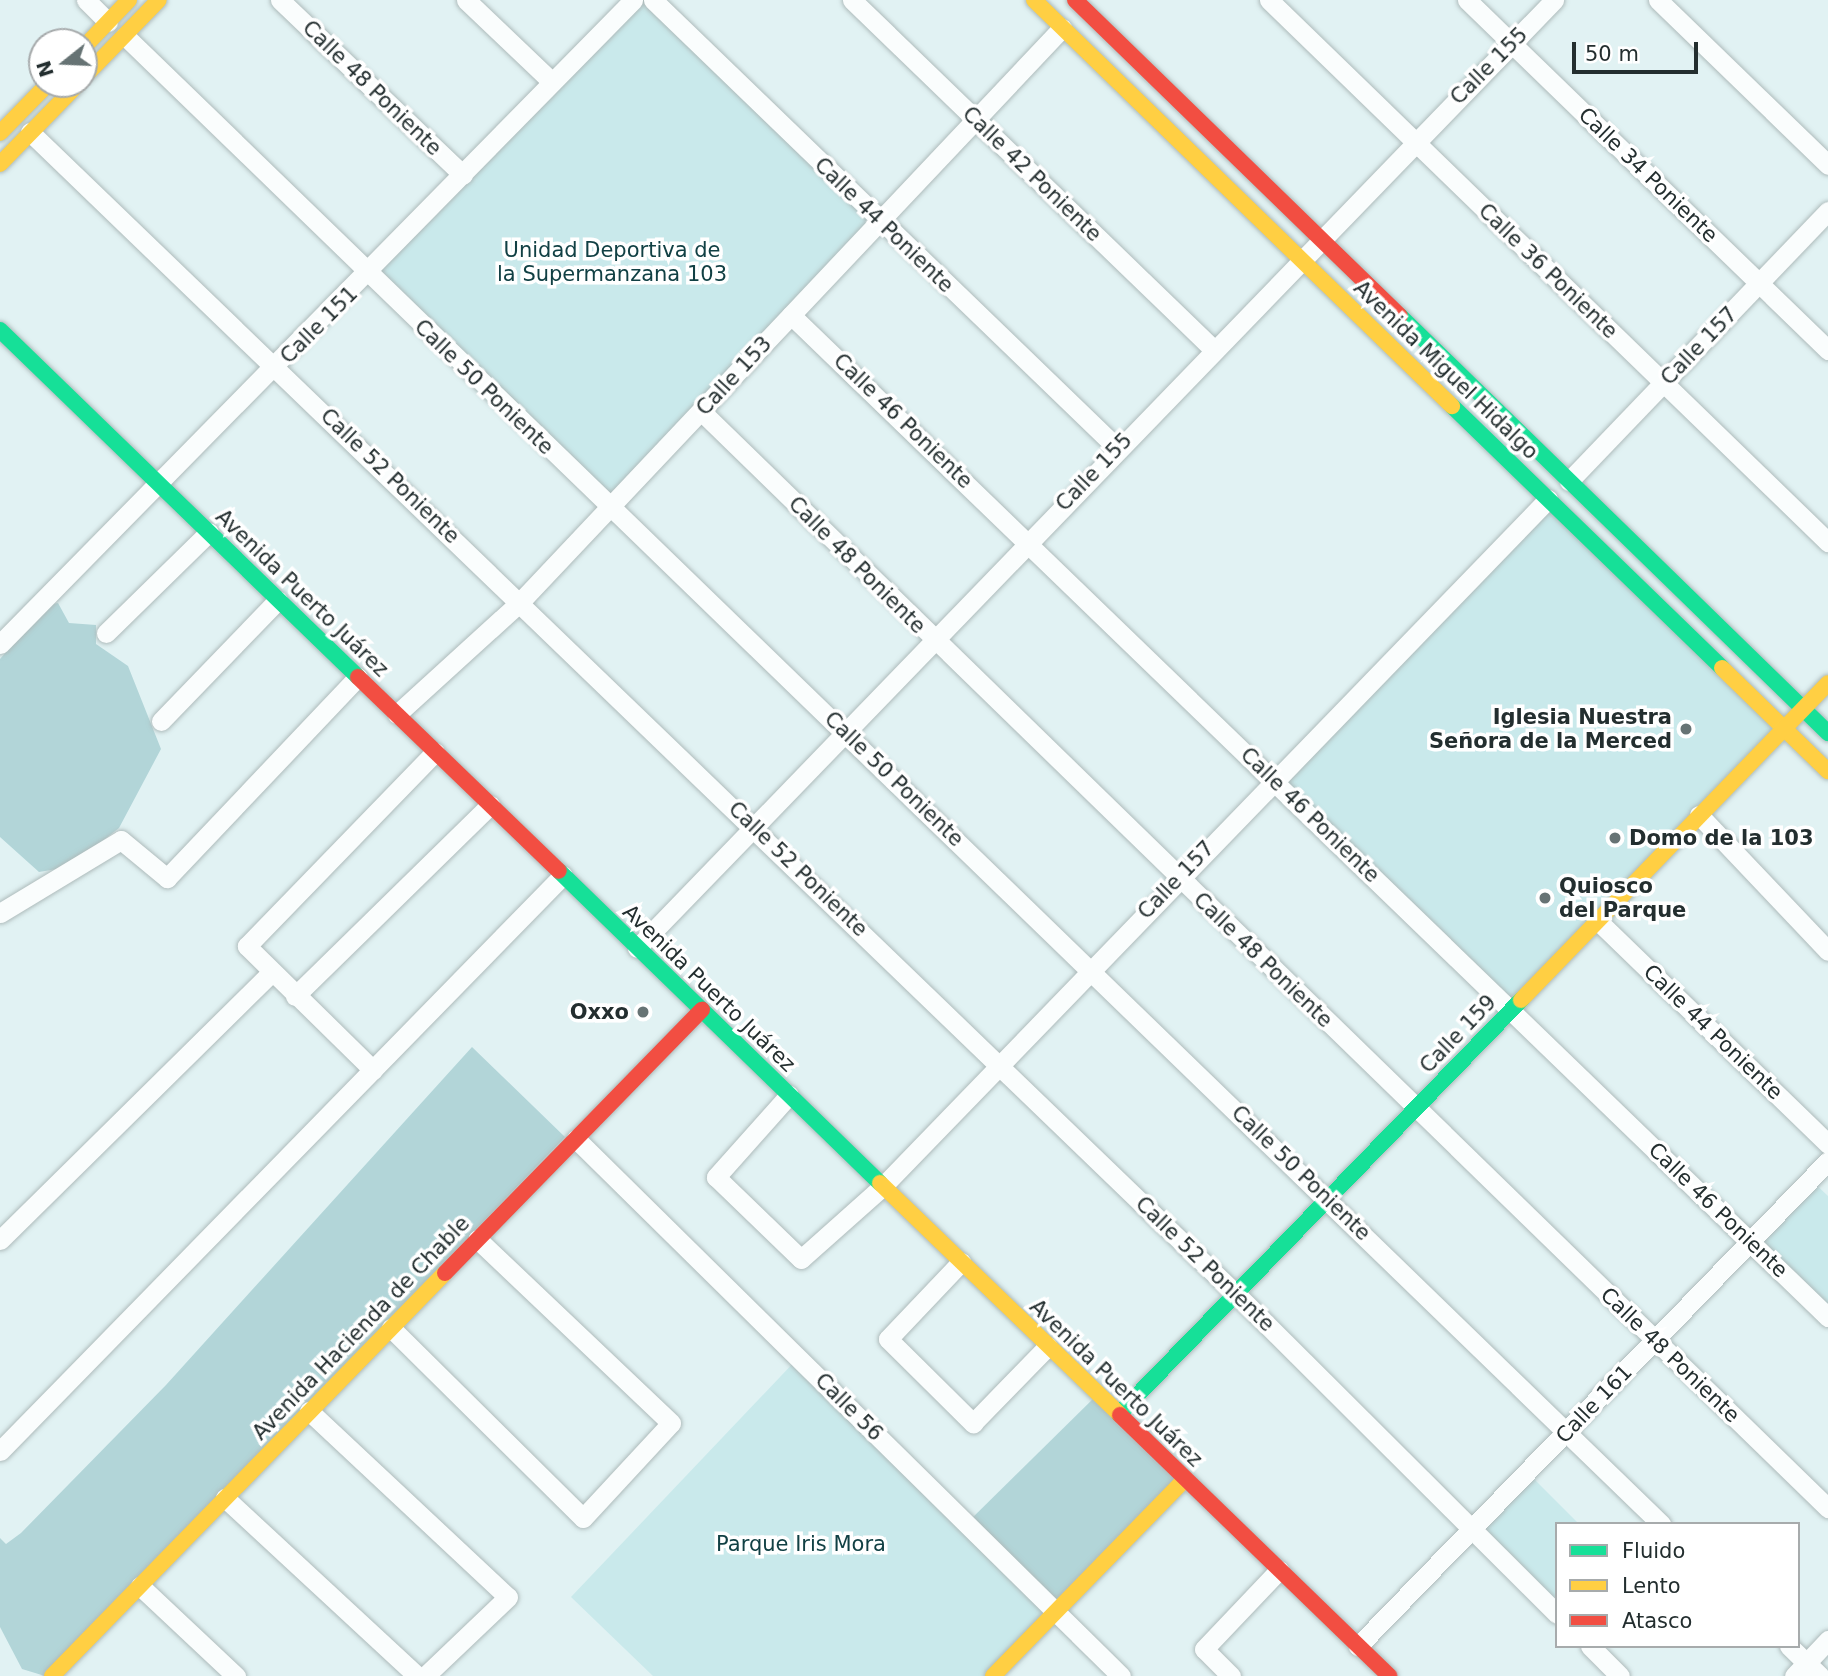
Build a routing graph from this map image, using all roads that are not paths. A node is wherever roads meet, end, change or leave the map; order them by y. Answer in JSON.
{"nodes":[{"id":1,"x":86,"y":0,"type":"edge"},
{"id":2,"x":129,"y":0,"type":"edge"},
{"id":3,"x":159,"y":0,"type":"edge"},
{"id":4,"x":280,"y":0,"type":"edge"},
{"id":5,"x":466,"y":0,"type":"edge"},
{"id":6,"x":633,"y":0,"type":"edge"},
{"id":7,"x":653,"y":0,"type":"edge"},
{"id":8,"x":852,"y":0,"type":"edge"},
{"id":9,"x":1034,"y":0,"type":"edge"},
{"id":10,"x":1269,"y":0,"type":"edge"},
{"id":11,"x":1467,"y":0,"type":"edge"},
{"id":12,"x":1554,"y":0,"type":"edge"},
{"id":13,"x":1658,"y":0,"type":"edge"},
{"id":14,"x":1088,"y":4,"type":"edge"},
{"id":15,"x":108,"y":22,"type":"junction"},
{"id":16,"x":1062,"y":28,"type":"junction"},
{"id":17,"x":98,"y":32,"type":"edge"},
{"id":18,"x":125,"y":36,"type":"junction"},
{"id":19,"x":1511,"y":43,"type":"junction"},
{"id":20,"x":98,"y":63,"type":"edge"},
{"id":21,"x":552,"y":82,"type":"junction"},
{"id":22,"x":32,"y":98,"type":"edge"},
{"id":23,"x":64,"y":98,"type":"edge"},
{"id":24,"x":976,"y":120,"type":"junction"},
{"id":25,"x":3,"y":124,"type":"edge"},
{"id":26,"x":30,"y":132,"type":"junction"},
{"id":27,"x":1415,"y":141,"type":"junction"},
{"id":28,"x":0,"y":164,"type":"edge"},
{"id":29,"x":1828,"y":165,"type":"edge"},
{"id":30,"x":463,"y":175,"type":"junction"},
{"id":31,"x":1828,"y":211,"type":"edge"},
{"id":32,"x":879,"y":222,"type":"junction"},
{"id":33,"x":1320,"y":237,"type":"junction"},
{"id":34,"x":1300,"y":257,"type":"junction"},
{"id":35,"x":369,"y":274,"type":"junction"},
{"id":36,"x":1759,"y":283,"type":"junction"},
{"id":37,"x":791,"y":315,"type":"junction"},
{"id":38,"x":0,"y":330,"type":"edge"},
{"id":39,"x":1213,"y":349,"type":"junction"},
{"id":40,"x":1828,"y":350,"type":"edge"},
{"id":41,"x":276,"y":367,"type":"junction"},
{"id":42,"x":1664,"y":383,"type":"junction"},
{"id":43,"x":701,"y":411,"type":"junction"},
{"id":44,"x":1117,"y":448,"type":"junction"},
{"id":45,"x":155,"y":480,"type":"junction"},
{"id":46,"x":1569,"y":481,"type":"junction"},
{"id":47,"x":1548,"y":499,"type":"junction"},
{"id":48,"x":608,"y":509,"type":"junction"},
{"id":49,"x":209,"y":532,"type":"junction"},
{"id":50,"x":1028,"y":541,"type":"junction"},
{"id":51,"x":1828,"y":542,"type":"edge"},
{"id":52,"x":278,"y":600,"type":"junction"},
{"id":53,"x":521,"y":601,"type":"junction"},
{"id":54,"x":106,"y":633,"type":"dead end"},
{"id":55,"x":933,"y":640,"type":"junction"},
{"id":56,"x":0,"y":644,"type":"edge"},
{"id":57,"x":358,"y":677,"type":"junction"},
{"id":58,"x":1828,"y":683,"type":"edge"},
{"id":59,"x":1803,"y":708,"type":"junction"},
{"id":60,"x":397,"y":715,"type":"junction"},
{"id":61,"x":160,"y":721,"type":"dead end"},
{"id":62,"x":1784,"y":728,"type":"junction"},
{"id":63,"x":846,"y":731,"type":"junction"},
{"id":64,"x":1828,"y":733,"type":"edge"},
{"id":65,"x":435,"y":752,"type":"junction"},
{"id":66,"x":1828,"y":771,"type":"edge"},
{"id":67,"x":1273,"y":779,"type":"junction"},
{"id":68,"x":490,"y":805,"type":"junction"},
{"id":69,"x":1699,"y":816,"type":"junction"},
{"id":70,"x":754,"y":826,"type":"junction"},
{"id":71,"x":562,"y":875,"type":"junction"},
{"id":72,"x":1178,"y":878,"type":"junction"},
{"id":73,"x":0,"y":913,"type":"edge"},
{"id":74,"x":1597,"y":920,"type":"junction"},
{"id":75,"x":637,"y":948,"type":"junction"},
{"id":76,"x":1828,"y":951,"type":"edge"},
{"id":77,"x":1091,"y":969,"type":"junction"},
{"id":78,"x":270,"y":974,"type":"junction"},
{"id":79,"x":295,"y":996,"type":"junction"},
{"id":80,"x":702,"y":1010,"type":"junction"},
{"id":81,"x":1511,"y":1010,"type":"junction"},
{"id":82,"x":999,"y":1064,"type":"junction"},
{"id":83,"x":373,"y":1070,"type":"junction"},
{"id":84,"x":789,"y":1095,"type":"junction"},
{"id":85,"x":1416,"y":1108,"type":"junction"},
{"id":86,"x":576,"y":1139,"type":"junction"},
{"id":87,"x":1828,"y":1144,"type":"edge"},
{"id":88,"x":1828,"y":1161,"type":"edge"},
{"id":89,"x":883,"y":1186,"type":"junction"},
{"id":90,"x":1328,"y":1199,"type":"junction"},
{"id":91,"x":477,"y":1239,"type":"junction"},
{"id":92,"x":0,"y":1240,"type":"edge"},
{"id":93,"x":1750,"y":1241,"type":"junction"},
{"id":94,"x":961,"y":1262,"type":"junction"},
{"id":95,"x":1236,"y":1294,"type":"junction"},
{"id":96,"x":1828,"y":1317,"type":"edge"},
{"id":97,"x":391,"y":1328,"type":"junction"},
{"id":98,"x":1656,"y":1340,"type":"junction"},
{"id":99,"x":1048,"y":1346,"type":"junction"},
{"id":100,"x":309,"y":1410,"type":"junction"},
{"id":101,"x":1119,"y":1414,"type":"junction"},
{"id":102,"x":1566,"y":1433,"type":"junction"},
{"id":103,"x":0,"y":1451,"type":"edge"},
{"id":104,"x":1185,"y":1479,"type":"junction"},
{"id":105,"x":225,"y":1498,"type":"junction"},
{"id":106,"x":1828,"y":1508,"type":"edge"},
{"id":107,"x":1659,"y":1522,"type":"edge"},
{"id":108,"x":1470,"y":1529,"type":"junction"},
{"id":109,"x":1279,"y":1570,"type":"junction"},
{"id":110,"x":140,"y":1586,"type":"junction"},
{"id":111,"x":1056,"y":1611,"type":"junction"},
{"id":112,"x":1555,"y":1612,"type":"edge"},
{"id":113,"x":1828,"y":1640,"type":"edge"},
{"id":114,"x":1358,"y":1646,"type":"junction"},
{"id":115,"x":1592,"y":1648,"type":"edge"},
{"id":116,"x":1790,"y":1648,"type":"edge"},
{"id":117,"x":1807,"y":1671,"type":"edge"},
{"id":118,"x":999,"y":1674,"type":"edge"},
{"id":119,"x":55,"y":1675,"type":"edge"},
{"id":120,"x":236,"y":1676,"type":"edge"},
{"id":121,"x":417,"y":1676,"type":"edge"},
{"id":122,"x":425,"y":1676,"type":"edge"},
{"id":123,"x":1121,"y":1676,"type":"edge"},
{"id":124,"x":1231,"y":1676,"type":"edge"},
{"id":125,"x":1389,"y":1676,"type":"edge"},
{"id":126,"x":1620,"y":1676,"type":"edge"}],
"edges":[{"from":1,"to":15,"type":"street"},
{"from":2,"to":15,"type":"street"},
{"from":3,"to":18,"type":"street"},
{"from":4,"to":30,"type":"street","name":"Calle 48 Poniente"},
{"from":5,"to":21,"type":"street"},
{"from":6,"to":21,"type":"street","name":"Calle 151"},
{"from":7,"to":32,"type":"street","name":"Calle 44 Poniente"},
{"from":8,"to":24,"type":"street","name":"Calle 42 Poniente"},
{"from":9,"to":16,"type":"street","name":"Avenida Miguel Hidalgo"},
{"from":10,"to":27,"type":"street","name":"Calle 36 Poniente"},
{"from":11,"to":19,"type":"street","name":"Calle 34 Poniente"},
{"from":12,"to":19,"type":"street","name":"Calle 155"},
{"from":13,"to":29,"type":"street"},
{"from":14,"to":33,"type":"street","name":"Avenida Miguel Hidalgo"},
{"from":15,"to":17,"type":"street"},
{"from":16,"to":24,"type":"street","name":"Calle 153"},
{"from":16,"to":34,"type":"street","name":"Avenida Miguel Hidalgo"},
{"from":18,"to":20,"type":"street"},
{"from":18,"to":35,"type":"street","name":"Calle 50 Poniente"},
{"from":19,"to":27,"type":"street","name":"Calle 155"},
{"from":19,"to":36,"type":"street","name":"Calle 34 Poniente"},
{"from":21,"to":30,"type":"street","name":"Calle 151"},
{"from":22,"to":25,"type":"street"},
{"from":23,"to":26,"type":"street"},
{"from":24,"to":32,"type":"street","name":"Calle 153"},
{"from":24,"to":39,"type":"street","name":"Calle 42 Poniente"},
{"from":26,"to":28,"type":"street"},
{"from":26,"to":41,"type":"street","name":"Calle 52 Poniente"},
{"from":27,"to":33,"type":"street","name":"Calle 155"},
{"from":27,"to":42,"type":"street","name":"Calle 36 Poniente"},
{"from":30,"to":35,"type":"street","name":"Calle 151"},
{"from":31,"to":36,"type":"street","name":"Calle 157"},
{"from":32,"to":37,"type":"street","name":"Calle 153"},
{"from":32,"to":44,"type":"street","name":"Calle 44 Poniente"},
{"from":33,"to":34,"type":"street","name":"Calle 155"},
{"from":33,"to":46,"type":"street","name":"Avenida Miguel Hidalgo"},
{"from":34,"to":39,"type":"street","name":"Calle 155"},
{"from":34,"to":47,"type":"street","name":"Avenida Miguel Hidalgo"},
{"from":35,"to":41,"type":"street","name":"Calle 151"},
{"from":35,"to":48,"type":"street","name":"Calle 50 Poniente"},
{"from":36,"to":40,"type":"street","name":"Calle 34 Poniente"},
{"from":36,"to":42,"type":"street","name":"Calle 157"},
{"from":37,"to":43,"type":"street","name":"Calle 153"},
{"from":37,"to":50,"type":"street","name":"Calle 46 Poniente"},
{"from":38,"to":45,"type":"street","name":"Avenida Puerto Juárez"},
{"from":39,"to":44,"type":"street","name":"Calle 155"},
{"from":41,"to":45,"type":"street","name":"Calle 151"},
{"from":41,"to":53,"type":"street","name":"Calle 52 Poniente"},
{"from":42,"to":46,"type":"street","name":"Calle 157"},
{"from":42,"to":51,"type":"street","name":"Calle 36 Poniente"},
{"from":43,"to":48,"type":"street","name":"Calle 153"},
{"from":43,"to":55,"type":"street","name":"Calle 48 Poniente"},
{"from":44,"to":50,"type":"street","name":"Calle 155"},
{"from":45,"to":49,"type":"street","name":"Avenida Puerto Juárez"},
{"from":45,"to":56,"type":"street","name":"Calle 151"},
{"from":46,"to":59,"type":"street","name":"Avenida Miguel Hidalgo"},
{"from":47,"to":62,"type":"street","name":"Avenida Miguel Hidalgo"},
{"from":47,"to":67,"type":"street","name":"Calle 157"},
{"from":48,"to":53,"type":"street","name":"Calle 153"},
{"from":48,"to":63,"type":"street","name":"Calle 50 Poniente"},
{"from":49,"to":52,"type":"street","name":"Avenida Puerto Juárez"},
{"from":49,"to":54,"type":"street"},
{"from":50,"to":55,"type":"street","name":"Calle 155"},
{"from":50,"to":67,"type":"street","name":"Calle 46 Poniente"},
{"from":52,"to":57,"type":"street","name":"Avenida Puerto Juárez"},
{"from":52,"to":61,"type":"street"},
{"from":53,"to":60,"type":"street","name":"Calle 153"},
{"from":53,"to":70,"type":"street","name":"Calle 52 Poniente"},
{"from":55,"to":63,"type":"street","name":"Calle 155"},
{"from":55,"to":72,"type":"street","name":"Calle 48 Poniente"},
{"from":57,"to":60,"type":"street","name":"Avenida Puerto Juárez"},
{"from":57,"to":73,"type":"street"},
{"from":58,"to":59,"type":"street","name":"Calle 159"},
{"from":59,"to":62,"type":"street","name":"Calle 159"},
{"from":59,"to":64,"type":"street","name":"Avenida Miguel Hidalgo"},
{"from":60,"to":65,"type":"street","name":"Avenida Puerto Juárez"},
{"from":62,"to":66,"type":"street","name":"Avenida Miguel Hidalgo"},
{"from":62,"to":69,"type":"street","name":"Calle 159"},
{"from":63,"to":70,"type":"street","name":"Calle 155"},
{"from":63,"to":77,"type":"street","name":"Calle 50 Poniente"},
{"from":65,"to":68,"type":"street","name":"Avenida Puerto Juárez"},
{"from":65,"to":78,"type":"street"},
{"from":67,"to":72,"type":"street","name":"Calle 157"},
{"from":67,"to":81,"type":"street","name":"Calle 46 Poniente"},
{"from":68,"to":71,"type":"street","name":"Avenida Puerto Juárez"},
{"from":68,"to":79,"type":"street"},
{"from":69,"to":74,"type":"street","name":"Calle 159"},
{"from":69,"to":76,"type":"street"},
{"from":70,"to":75,"type":"street","name":"Calle 155"},
{"from":70,"to":82,"type":"street","name":"Calle 52 Poniente"},
{"from":71,"to":75,"type":"street","name":"Avenida Puerto Juárez"},
{"from":71,"to":83,"type":"street"},
{"from":72,"to":77,"type":"street","name":"Calle 157"},
{"from":72,"to":85,"type":"street","name":"Calle 48 Poniente"},
{"from":74,"to":81,"type":"street","name":"Calle 159"},
{"from":74,"to":87,"type":"street","name":"Calle 44 Poniente"},
{"from":75,"to":80,"type":"street","name":"Avenida Puerto Juárez"},
{"from":77,"to":82,"type":"street","name":"Calle 157"},
{"from":77,"to":90,"type":"street","name":"Calle 50 Poniente"},
{"from":78,"to":79,"type":"street"},
{"from":78,"to":92,"type":"street"},
{"from":79,"to":83,"type":"street"},
{"from":80,"to":84,"type":"street","name":"Avenida Puerto Juárez"},
{"from":80,"to":86,"type":"street","name":"Avenida Hacienda de Chable"},
{"from":81,"to":85,"type":"street","name":"Calle 159"},
{"from":81,"to":93,"type":"street","name":"Calle 46 Poniente"},
{"from":82,"to":89,"type":"street","name":"Calle 157"},
{"from":82,"to":95,"type":"street","name":"Calle 52 Poniente"},
{"from":83,"to":103,"type":"street"},
{"from":84,"to":89,"type":"street","name":"Avenida Puerto Juárez"},
{"from":84,"to":89,"type":"street","name":"Calle 157"},
{"from":85,"to":90,"type":"street","name":"Calle 159"},
{"from":85,"to":98,"type":"street","name":"Calle 48 Poniente"},
{"from":86,"to":91,"type":"street","name":"Avenida Hacienda de Chable"},
{"from":86,"to":111,"type":"street","name":"Calle 56"},
{"from":88,"to":93,"type":"street","name":"Calle 161"},
{"from":89,"to":94,"type":"street","name":"Avenida Puerto Juárez"},
{"from":90,"to":95,"type":"street","name":"Calle 159"},
{"from":90,"to":102,"type":"street","name":"Calle 50 Poniente"},
{"from":91,"to":97,"type":"street","name":"Avenida Hacienda de Chable"},
{"from":91,"to":97,"type":"street"},
{"from":93,"to":96,"type":"street","name":"Calle 46 Poniente"},
{"from":93,"to":98,"type":"street","name":"Calle 161"},
{"from":94,"to":99,"type":"street","name":"Avenida Puerto Juárez"},
{"from":94,"to":99,"type":"street"},
{"from":95,"to":101,"type":"street","name":"Calle 159"},
{"from":95,"to":108,"type":"street","name":"Calle 52 Poniente"},
{"from":97,"to":100,"type":"street","name":"Avenida Hacienda de Chable"},
{"from":98,"to":102,"type":"street","name":"Calle 161"},
{"from":98,"to":106,"type":"street","name":"Calle 48 Poniente"},
{"from":99,"to":101,"type":"street","name":"Avenida Puerto Juárez"},
{"from":100,"to":105,"type":"street","name":"Avenida Hacienda de Chable"},
{"from":100,"to":122,"type":"street"},
{"from":101,"to":104,"type":"street","name":"Avenida Puerto Juárez"},
{"from":102,"to":107,"type":"street","name":"Calle 50 Poniente"},
{"from":102,"to":108,"type":"street","name":"Calle 161"},
{"from":104,"to":109,"type":"street","name":"Avenida Puerto Juárez"},
{"from":104,"to":111,"type":"street"},
{"from":105,"to":110,"type":"street","name":"Avenida Hacienda de Chable"},
{"from":105,"to":121,"type":"street"},
{"from":108,"to":112,"type":"street","name":"Calle 52 Poniente"},
{"from":108,"to":114,"type":"street","name":"Calle 161"},
{"from":109,"to":114,"type":"street","name":"Avenida Puerto Juárez"},
{"from":109,"to":124,"type":"street"},
{"from":110,"to":119,"type":"street","name":"Avenida Hacienda de Chable"},
{"from":110,"to":120,"type":"street"},
{"from":111,"to":118,"type":"street"},
{"from":111,"to":123,"type":"street","name":"Calle 56"},
{"from":113,"to":117,"type":"street"},
{"from":114,"to":125,"type":"street","name":"Avenida Puerto Juárez"},
{"from":115,"to":126,"type":"street"},
{"from":116,"to":117,"type":"street"}]}
